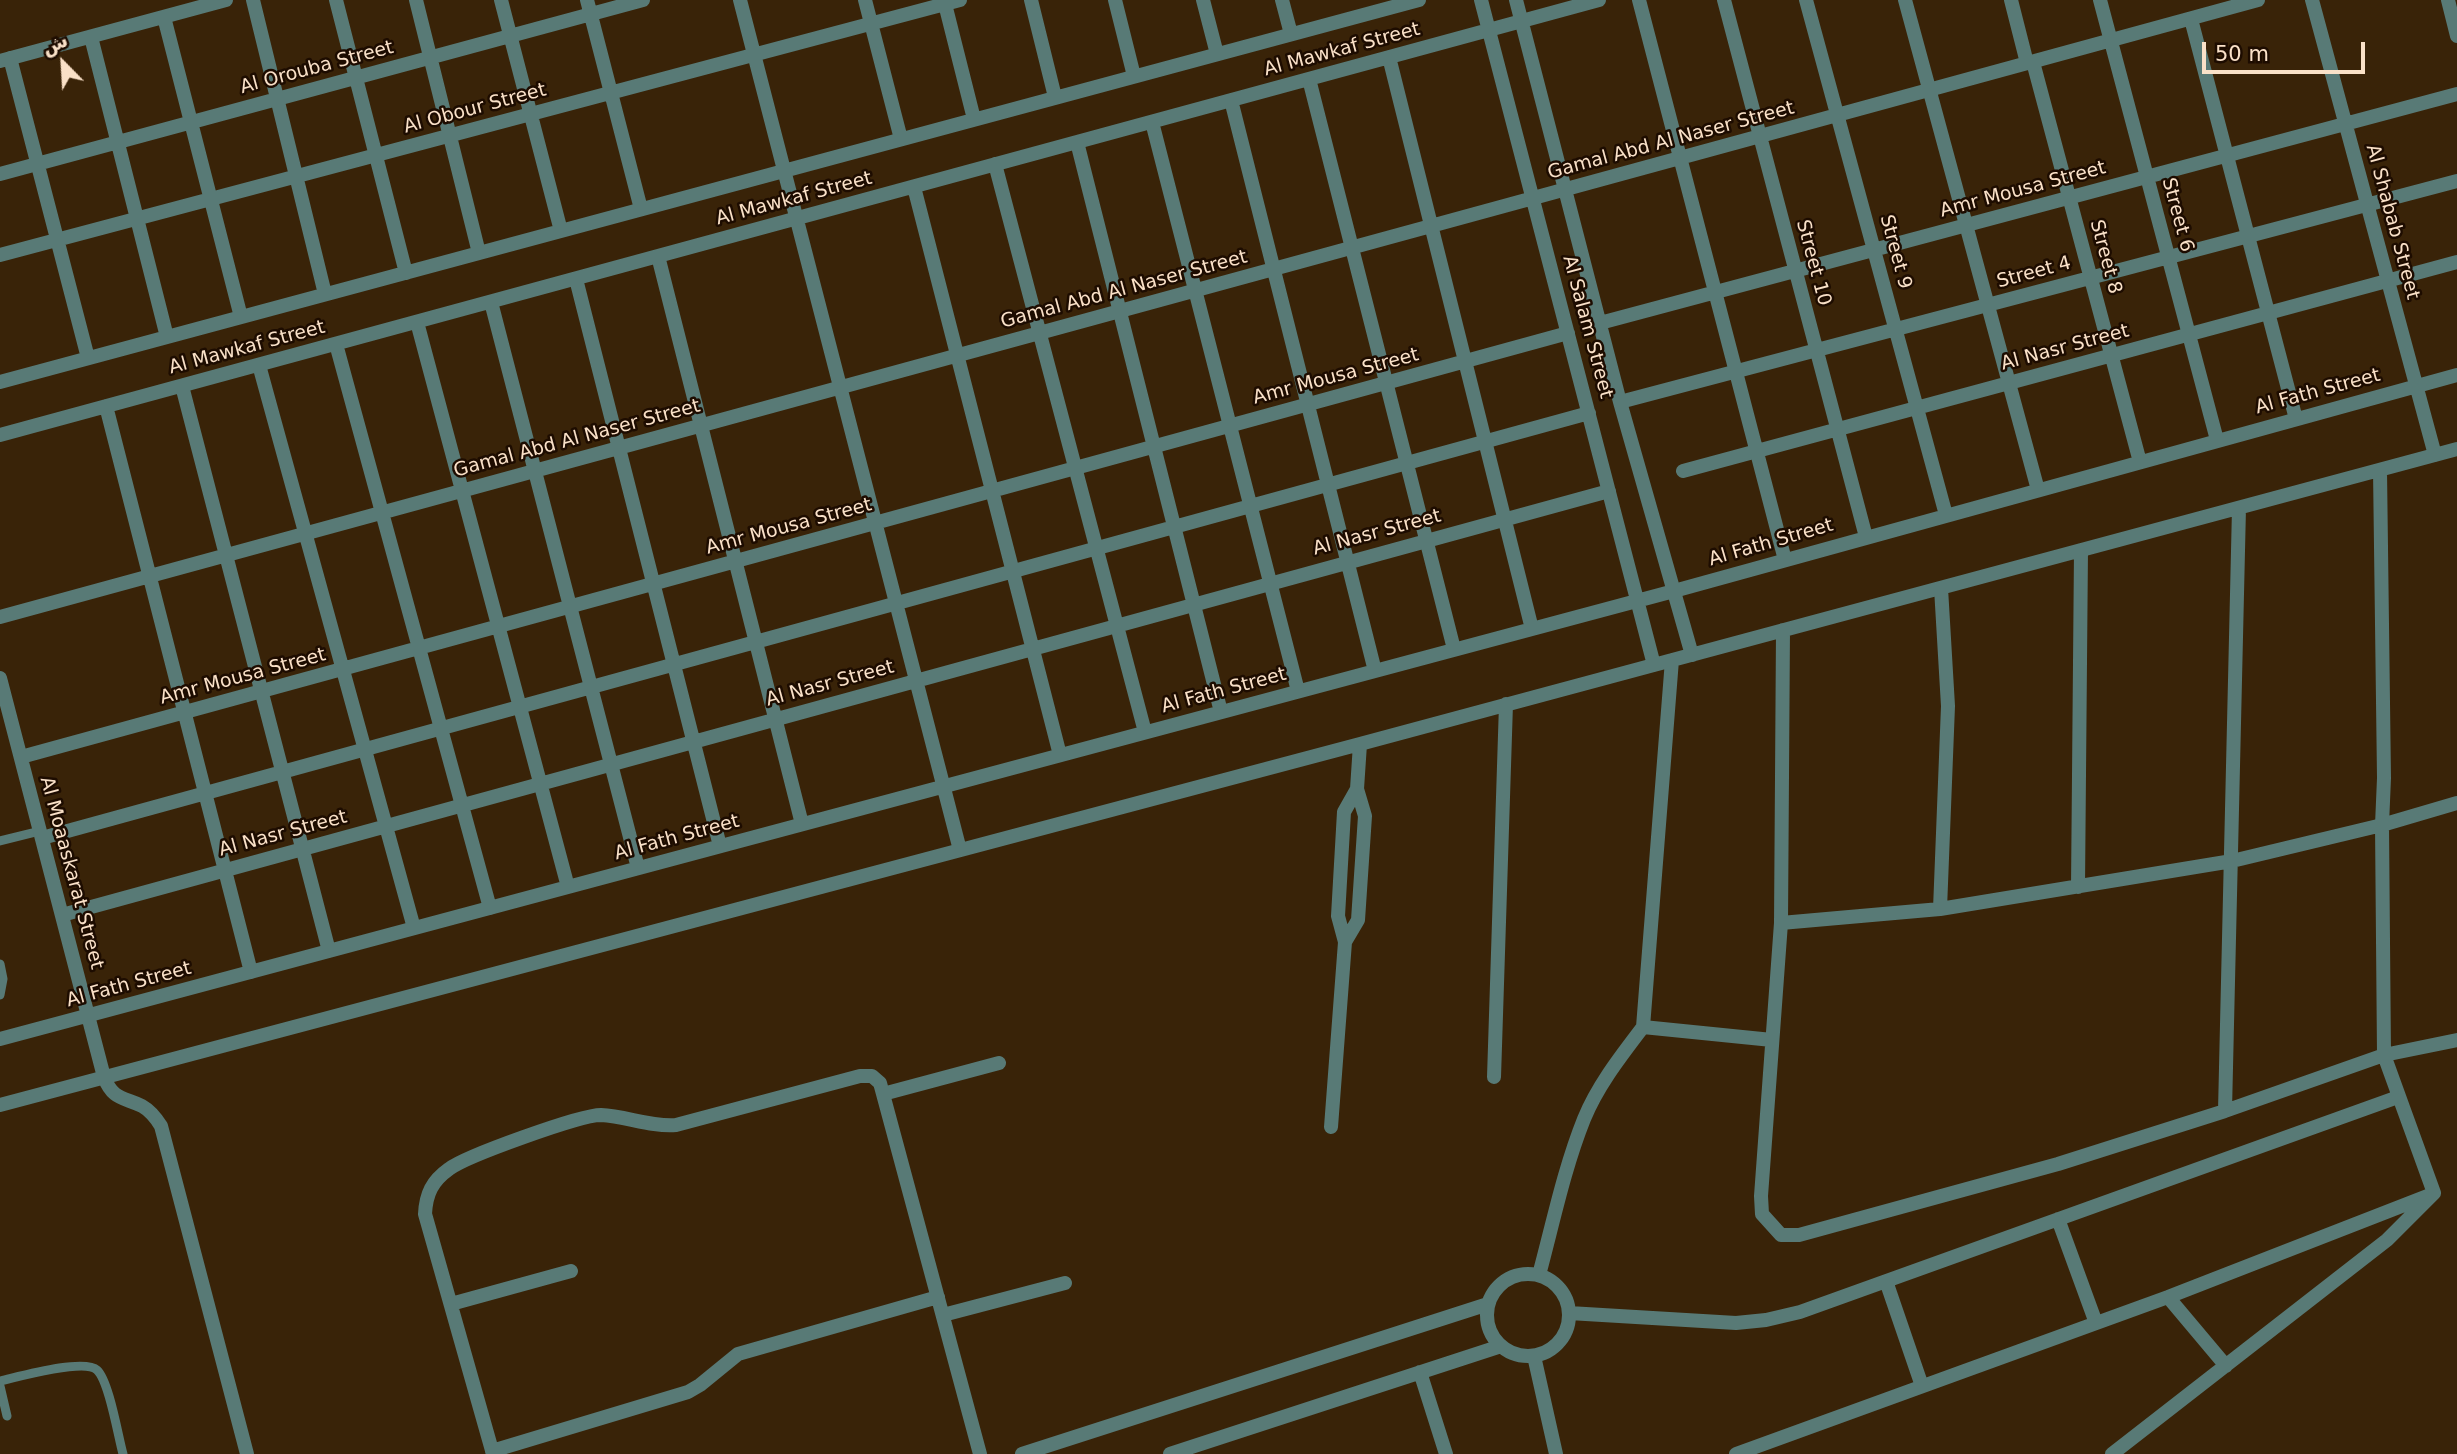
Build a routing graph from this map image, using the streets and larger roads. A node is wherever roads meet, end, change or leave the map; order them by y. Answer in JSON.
{"nodes":[{"id":1,"x":226,"y":0,"type":"edge"},
{"id":2,"x":253,"y":0,"type":"edge"},
{"id":3,"x":336,"y":0,"type":"edge"},
{"id":4,"x":416,"y":0,"type":"edge"},
{"id":5,"x":501,"y":0,"type":"edge"},
{"id":6,"x":643,"y":0,"type":"edge"},
{"id":7,"x":740,"y":0,"type":"edge"},
{"id":8,"x":865,"y":0,"type":"edge"},
{"id":9,"x":960,"y":0,"type":"edge"},
{"id":10,"x":1031,"y":0,"type":"edge"},
{"id":11,"x":1115,"y":0,"type":"edge"},
{"id":12,"x":1203,"y":0,"type":"edge"},
{"id":13,"x":1282,"y":0,"type":"edge"},
{"id":14,"x":1419,"y":0,"type":"edge"},
{"id":15,"x":1481,"y":0,"type":"edge"},
{"id":16,"x":1516,"y":0,"type":"edge"},
{"id":17,"x":1599,"y":0,"type":"edge"},
{"id":18,"x":1639,"y":0,"type":"edge"},
{"id":19,"x":1724,"y":0,"type":"edge"},
{"id":20,"x":1806,"y":0,"type":"edge"},
{"id":21,"x":1905,"y":0,"type":"edge"},
{"id":22,"x":2011,"y":0,"type":"edge"},
{"id":23,"x":2100,"y":0,"type":"edge"},
{"id":24,"x":2258,"y":0,"type":"edge"},
{"id":25,"x":2312,"y":0,"type":"edge"},
{"id":26,"x":2448,"y":0,"type":"edge"},
{"id":27,"x":944,"y":2,"type":"edge"},
{"id":28,"x":1376,"y":5,"type":"edge"},
{"id":29,"x":589,"y":7,"type":"edge"},
{"id":30,"x":164,"y":17,"type":"junction"},
{"id":31,"x":2191,"y":19,"type":"junction"},
{"id":32,"x":1521,"y":22,"type":"junction"},
{"id":33,"x":871,"y":23,"type":"junction"},
{"id":34,"x":1489,"y":30,"type":"junction"},
{"id":35,"x":1291,"y":34,"type":"junction"},
{"id":36,"x":510,"y":36,"type":"junction"},
{"id":37,"x":2457,"y":36,"type":"edge"},
{"id":38,"x":91,"y":37,"type":"junction"},
{"id":39,"x":2111,"y":41,"type":"junction"},
{"id":40,"x":754,"y":54,"type":"junction"},
{"id":41,"x":1217,"y":54,"type":"junction"},
{"id":42,"x":430,"y":57,"type":"junction"},
{"id":43,"x":1390,"y":57,"type":"junction"},
{"id":44,"x":5,"y":60,"type":"edge"},
{"id":45,"x":2030,"y":62,"type":"junction"},
{"id":46,"x":1134,"y":76,"type":"junction"},
{"id":47,"x":356,"y":78,"type":"junction"},
{"id":48,"x":1310,"y":79,"type":"junction"},
{"id":49,"x":1929,"y":90,"type":"junction"},
{"id":50,"x":611,"y":93,"type":"junction"},
{"id":51,"x":2457,"y":94,"type":"edge"},
{"id":52,"x":1055,"y":97,"type":"junction"},
{"id":53,"x":277,"y":99,"type":"junction"},
{"id":54,"x":1231,"y":100,"type":"junction"},
{"id":55,"x":531,"y":114,"type":"junction"},
{"id":56,"x":1837,"y":115,"type":"junction"},
{"id":57,"x":975,"y":119,"type":"junction"},
{"id":58,"x":191,"y":122,"type":"junction"},
{"id":59,"x":1152,"y":122,"type":"junction"},
{"id":60,"x":2345,"y":124,"type":"junction"},
{"id":61,"x":450,"y":136,"type":"junction"},
{"id":62,"x":1760,"y":136,"type":"junction"},
{"id":63,"x":901,"y":139,"type":"junction"},
{"id":64,"x":118,"y":142,"type":"junction"},
{"id":65,"x":1077,"y":142,"type":"junction"},
{"id":66,"x":376,"y":155,"type":"junction"},
{"id":67,"x":2227,"y":156,"type":"junction"},
{"id":68,"x":1680,"y":158,"type":"junction"},
{"id":69,"x":38,"y":163,"type":"junction"},
{"id":70,"x":995,"y":164,"type":"junction"},
{"id":71,"x":784,"y":170,"type":"junction"},
{"id":72,"x":0,"y":174,"type":"edge"},
{"id":73,"x":296,"y":177,"type":"junction"},
{"id":74,"x":2147,"y":177,"type":"junction"},
{"id":75,"x":2457,"y":181,"type":"edge"},
{"id":76,"x":914,"y":187,"type":"junction"},
{"id":77,"x":1565,"y":190,"type":"junction"},
{"id":78,"x":1533,"y":198,"type":"junction"},
{"id":79,"x":2070,"y":198,"type":"junction"},
{"id":80,"x":211,"y":199,"type":"junction"},
{"id":81,"x":2367,"y":204,"type":"junction"},
{"id":82,"x":641,"y":209,"type":"junction"},
{"id":83,"x":797,"y":218,"type":"junction"},
{"id":84,"x":137,"y":219,"type":"junction"},
{"id":85,"x":1966,"y":225,"type":"junction"},
{"id":86,"x":1431,"y":226,"type":"junction"},
{"id":87,"x":561,"y":231,"type":"junction"},
{"id":88,"x":2248,"y":236,"type":"junction"},
{"id":89,"x":58,"y":240,"type":"junction"},
{"id":90,"x":1352,"y":248,"type":"junction"},
{"id":91,"x":1874,"y":249,"type":"junction"},
{"id":92,"x":479,"y":253,"type":"junction"},
{"id":93,"x":0,"y":255,"type":"edge"},
{"id":94,"x":658,"y":256,"type":"junction"},
{"id":95,"x":2168,"y":257,"type":"junction"},
{"id":96,"x":2457,"y":262,"type":"edge"},
{"id":97,"x":1273,"y":269,"type":"junction"},
{"id":98,"x":1796,"y":270,"type":"junction"},
{"id":99,"x":406,"y":273,"type":"junction"},
{"id":100,"x":2091,"y":278,"type":"junction"},
{"id":101,"x":576,"y":279,"type":"junction"},
{"id":102,"x":2388,"y":281,"type":"junction"},
{"id":103,"x":1195,"y":290,"type":"junction"},
{"id":104,"x":1715,"y":292,"type":"junction"},
{"id":105,"x":326,"y":294,"type":"junction"},
{"id":106,"x":491,"y":302,"type":"junction"},
{"id":107,"x":1987,"y":305,"type":"junction"},
{"id":108,"x":1120,"y":311,"type":"junction"},
{"id":109,"x":2269,"y":313,"type":"junction"},
{"id":110,"x":241,"y":317,"type":"junction"},
{"id":111,"x":416,"y":322,"type":"junction"},
{"id":112,"x":1600,"y":323,"type":"junction"},
{"id":113,"x":1896,"y":329,"type":"junction"},
{"id":114,"x":1568,"y":332,"type":"junction"},
{"id":115,"x":1040,"y":333,"type":"junction"},
{"id":116,"x":2189,"y":335,"type":"junction"},
{"id":117,"x":167,"y":337,"type":"junction"},
{"id":118,"x":336,"y":344,"type":"junction"},
{"id":119,"x":1816,"y":350,"type":"junction"},
{"id":120,"x":957,"y":355,"type":"junction"},
{"id":121,"x":2112,"y":356,"type":"junction"},
{"id":122,"x":88,"y":359,"type":"junction"},
{"id":123,"x":1465,"y":361,"type":"junction"},
{"id":124,"x":259,"y":365,"type":"junction"},
{"id":125,"x":1736,"y":371,"type":"junction"},
{"id":126,"x":2457,"y":375,"type":"edge"},
{"id":127,"x":0,"y":382,"type":"edge"},
{"id":128,"x":1387,"y":383,"type":"junction"},
{"id":129,"x":2009,"y":383,"type":"junction"},
{"id":130,"x":182,"y":386,"type":"junction"},
{"id":131,"x":2416,"y":386,"type":"junction"},
{"id":132,"x":840,"y":387,"type":"junction"},
{"id":133,"x":1620,"y":402,"type":"junction"},
{"id":134,"x":1308,"y":404,"type":"junction"},
{"id":135,"x":106,"y":407,"type":"junction"},
{"id":136,"x":1917,"y":408,"type":"junction"},
{"id":137,"x":1589,"y":413,"type":"junction"},
{"id":138,"x":2296,"y":419,"type":"junction"},
{"id":139,"x":700,"y":425,"type":"junction"},
{"id":140,"x":1230,"y":426,"type":"junction"},
{"id":141,"x":1838,"y":430,"type":"junction"},
{"id":142,"x":0,"y":435,"type":"edge"},
{"id":143,"x":2217,"y":440,"type":"junction"},
{"id":144,"x":1485,"y":441,"type":"junction"},
{"id":145,"x":1154,"y":446,"type":"junction"},
{"id":146,"x":619,"y":448,"type":"junction"},
{"id":147,"x":2457,"y":449,"type":"edge"},
{"id":148,"x":1756,"y":451,"type":"junction"},
{"id":149,"x":2435,"y":455,"type":"junction"},
{"id":150,"x":2140,"y":462,"type":"junction"},
{"id":151,"x":1407,"y":463,"type":"junction"},
{"id":152,"x":1076,"y":468,"type":"junction"},
{"id":153,"x":535,"y":470,"type":"junction"},
{"id":154,"x":2381,"y":470,"type":"junction"},
{"id":155,"x":1683,"y":471,"type":"dead end"},
{"id":156,"x":1328,"y":484,"type":"junction"},
{"id":157,"x":462,"y":490,"type":"junction"},
{"id":158,"x":2038,"y":490,"type":"junction"},
{"id":159,"x":992,"y":491,"type":"junction"},
{"id":160,"x":1609,"y":491,"type":"junction"},
{"id":161,"x":1251,"y":505,"type":"junction"},
{"id":162,"x":2239,"y":508,"type":"junction"},
{"id":163,"x":382,"y":512,"type":"junction"},
{"id":164,"x":1946,"y":515,"type":"junction"},
{"id":165,"x":1504,"y":518,"type":"junction"},
{"id":166,"x":875,"y":523,"type":"junction"},
{"id":167,"x":1174,"y":526,"type":"junction"},
{"id":168,"x":305,"y":533,"type":"junction"},
{"id":169,"x":1866,"y":537,"type":"junction"},
{"id":170,"x":1426,"y":539,"type":"junction"},
{"id":171,"x":1097,"y":548,"type":"junction"},
{"id":172,"x":2081,"y":550,"type":"junction"},
{"id":173,"x":226,"y":555,"type":"junction"},
{"id":174,"x":1348,"y":561,"type":"junction"},
{"id":175,"x":1785,"y":561,"type":"junction"},
{"id":176,"x":735,"y":562,"type":"junction"},
{"id":177,"x":1013,"y":571,"type":"junction"},
{"id":178,"x":149,"y":576,"type":"junction"},
{"id":179,"x":1270,"y":582,"type":"junction"},
{"id":180,"x":653,"y":584,"type":"junction"},
{"id":181,"x":1941,"y":588,"type":"junction"},
{"id":182,"x":1674,"y":590,"type":"junction"},
{"id":183,"x":1638,"y":600,"type":"junction"},
{"id":184,"x":896,"y":603,"type":"junction"},
{"id":185,"x":1194,"y":603,"type":"junction"},
{"id":186,"x":570,"y":607,"type":"junction"},
{"id":187,"x":0,"y":617,"type":"edge"},
{"id":188,"x":1117,"y":625,"type":"junction"},
{"id":189,"x":498,"y":627,"type":"junction"},
{"id":190,"x":1532,"y":629,"type":"junction"},
{"id":191,"x":1783,"y":630,"type":"junction"},
{"id":192,"x":755,"y":642,"type":"junction"},
{"id":193,"x":419,"y":648,"type":"junction"},
{"id":194,"x":1033,"y":648,"type":"junction"},
{"id":195,"x":1454,"y":649,"type":"junction"},
{"id":196,"x":1692,"y":655,"type":"junction"},
{"id":197,"x":1672,"y":660,"type":"junction"},
{"id":198,"x":674,"y":664,"type":"junction"},
{"id":199,"x":1654,"y":665,"type":"junction"},
{"id":200,"x":343,"y":669,"type":"junction"},
{"id":201,"x":1375,"y":671,"type":"junction"},
{"id":202,"x":0,"y":678,"type":"edge"},
{"id":203,"x":916,"y":680,"type":"junction"},
{"id":204,"x":591,"y":687,"type":"junction"},
{"id":205,"x":262,"y":691,"type":"junction"},
{"id":206,"x":1298,"y":691,"type":"junction"},
{"id":207,"x":1506,"y":704,"type":"junction"},
{"id":208,"x":520,"y":707,"type":"junction"},
{"id":209,"x":1221,"y":712,"type":"junction"},
{"id":210,"x":184,"y":713,"type":"junction"},
{"id":211,"x":775,"y":719,"type":"junction"},
{"id":212,"x":441,"y":728,"type":"junction"},
{"id":213,"x":1145,"y":732,"type":"junction"},
{"id":214,"x":693,"y":741,"type":"junction"},
{"id":215,"x":1360,"y":744,"type":"junction"},
{"id":216,"x":365,"y":749,"type":"junction"},
{"id":217,"x":1060,"y":755,"type":"junction"},
{"id":218,"x":21,"y":757,"type":"junction"},
{"id":219,"x":611,"y":764,"type":"junction"},
{"id":220,"x":283,"y":772,"type":"junction"},
{"id":221,"x":540,"y":783,"type":"junction"},
{"id":222,"x":943,"y":787,"type":"junction"},
{"id":223,"x":1357,"y":789,"type":"junction"},
{"id":224,"x":204,"y":793,"type":"junction"},
{"id":225,"x":2457,"y":803,"type":"edge"},
{"id":226,"x":462,"y":805,"type":"junction"},
{"id":227,"x":802,"y":824,"type":"junction"},
{"id":228,"x":2382,"y":825,"type":"junction"},
{"id":229,"x":386,"y":826,"type":"junction"},
{"id":230,"x":41,"y":835,"type":"junction"},
{"id":231,"x":720,"y":846,"type":"junction"},
{"id":232,"x":303,"y":849,"type":"junction"},
{"id":233,"x":960,"y":850,"type":"junction"},
{"id":234,"x":2232,"y":861,"type":"junction"},
{"id":235,"x":638,"y":868,"type":"junction"},
{"id":236,"x":225,"y":870,"type":"junction"},
{"id":237,"x":568,"y":887,"type":"junction"},
{"id":238,"x":2078,"y":887,"type":"junction"},
{"id":239,"x":490,"y":908,"type":"junction"},
{"id":240,"x":1940,"y":909,"type":"junction"},
{"id":241,"x":62,"y":915,"type":"junction"},
{"id":242,"x":1781,"y":923,"type":"junction"},
{"id":243,"x":414,"y":928,"type":"junction"},
{"id":244,"x":1345,"y":943,"type":"junction"},
{"id":245,"x":329,"y":951,"type":"junction"},
{"id":246,"x":251,"y":972,"type":"junction"},
{"id":247,"x":88,"y":1015,"type":"junction"},
{"id":248,"x":1643,"y":1027,"type":"junction"},
{"id":249,"x":0,"y":1039,"type":"edge"},
{"id":250,"x":1772,"y":1040,"type":"junction"},
{"id":251,"x":2457,"y":1040,"type":"edge"},
{"id":252,"x":2384,"y":1055,"type":"junction"},
{"id":253,"x":999,"y":1063,"type":"dead end"},
{"id":254,"x":104,"y":1077,"type":"junction"},
{"id":255,"x":1494,"y":1077,"type":"dead end"},
{"id":256,"x":883,"y":1094,"type":"junction"},
{"id":257,"x":2398,"y":1097,"type":"junction"},
{"id":258,"x":0,"y":1105,"type":"edge"},
{"id":259,"x":2225,"y":1111,"type":"junction"},
{"id":260,"x":1331,"y":1127,"type":"dead end"},
{"id":261,"x":2434,"y":1193,"type":"junction"},
{"id":262,"x":2058,"y":1219,"type":"junction"},
{"id":263,"x":570,"y":1270,"type":"dead end"},
{"id":264,"x":1539,"y":1275,"type":"junction"},
{"id":265,"x":1885,"y":1281,"type":"junction"},
{"id":266,"x":1065,"y":1283,"type":"dead end"},
{"id":267,"x":938,"y":1297,"type":"junction"},
{"id":268,"x":2168,"y":1297,"type":"junction"},
{"id":269,"x":451,"y":1304,"type":"junction"},
{"id":270,"x":1488,"y":1304,"type":"junction"},
{"id":271,"x":1569,"y":1313,"type":"junction"},
{"id":272,"x":943,"y":1315,"type":"junction"},
{"id":273,"x":2096,"y":1323,"type":"junction"},
{"id":274,"x":1501,"y":1346,"type":"junction"},
{"id":275,"x":1534,"y":1356,"type":"junction"},
{"id":276,"x":2226,"y":1366,"type":"junction"},
{"id":277,"x":1420,"y":1372,"type":"junction"},
{"id":278,"x":1923,"y":1386,"type":"junction"},
{"id":279,"x":493,"y":1453,"type":"edge"},
{"id":280,"x":247,"y":1454,"type":"edge"},
{"id":281,"x":980,"y":1454,"type":"edge"},
{"id":282,"x":1022,"y":1454,"type":"edge"},
{"id":283,"x":1170,"y":1454,"type":"edge"},
{"id":284,"x":1446,"y":1454,"type":"edge"},
{"id":285,"x":1556,"y":1454,"type":"edge"},
{"id":286,"x":1736,"y":1454,"type":"edge"},
{"id":287,"x":2112,"y":1454,"type":"edge"}],
"edges":[{"from":1,"to":30,"type":"street"},
{"from":2,"to":53,"type":"street"},
{"from":3,"to":47,"type":"street"},
{"from":4,"to":42,"type":"street"},
{"from":5,"to":36,"type":"street"},
{"from":6,"to":29,"type":"street","name":"Al Orouba Street"},
{"from":7,"to":40,"type":"street"},
{"from":8,"to":33,"type":"street"},
{"from":9,"to":27,"type":"street","name":"Al Obour Street"},
{"from":10,"to":52,"type":"street"},
{"from":11,"to":46,"type":"street"},
{"from":12,"to":41,"type":"street"},
{"from":13,"to":35,"type":"street"},
{"from":14,"to":28,"type":"street","name":"Al Mawkaf Street"},
{"from":15,"to":34,"type":"street","name":"Al Salam Street"},
{"from":16,"to":32,"type":"street","name":"Al Salam Street"},
{"from":17,"to":32,"type":"street","name":"Al Mawkaf Street"},
{"from":18,"to":68,"type":"street"},
{"from":19,"to":62,"type":"street","name":"Street 10"},
{"from":20,"to":56,"type":"street","name":"Street 9"},
{"from":21,"to":49,"type":"street"},
{"from":22,"to":45,"type":"street","name":"Street 8"},
{"from":23,"to":39,"type":"street","name":"Street 6"},
{"from":24,"to":31,"type":"street","name":"Gamal Abd Al Naser Street"},
{"from":25,"to":60,"type":"street","name":"Al Shabab Street"},
{"from":26,"to":37,"type":"street"},
{"from":27,"to":33,"type":"street","name":"Al Obour Street"},
{"from":27,"to":57,"type":"street"},
{"from":28,"to":35,"type":"street","name":"Al Mawkaf Street"},
{"from":29,"to":36,"type":"street","name":"Al Orouba Street"},
{"from":29,"to":50,"type":"street"},
{"from":30,"to":38,"type":"street"},
{"from":30,"to":58,"type":"street"},
{"from":31,"to":39,"type":"street","name":"Gamal Abd Al Naser Street"},
{"from":31,"to":67,"type":"street"},
{"from":32,"to":34,"type":"street","name":"Al Mawkaf Street"},
{"from":32,"to":77,"type":"street","name":"Al Salam Street"},
{"from":33,"to":40,"type":"street","name":"Al Obour Street"},
{"from":33,"to":63,"type":"street"},
{"from":34,"to":43,"type":"street","name":"Al Mawkaf Street"},
{"from":34,"to":78,"type":"street","name":"Al Salam Street"},
{"from":35,"to":41,"type":"street","name":"Al Mawkaf Street"},
{"from":36,"to":42,"type":"street","name":"Al Orouba Street"},
{"from":36,"to":55,"type":"street"},
{"from":38,"to":44,"type":"street"},
{"from":38,"to":64,"type":"street"},
{"from":39,"to":45,"type":"street","name":"Gamal Abd Al Naser Street"},
{"from":39,"to":74,"type":"street","name":"Street 6"},
{"from":40,"to":50,"type":"street","name":"Al Obour Street"},
{"from":40,"to":71,"type":"street"},
{"from":41,"to":46,"type":"street","name":"Al Mawkaf Street"},
{"from":42,"to":47,"type":"street","name":"Al Orouba Street"},
{"from":42,"to":61,"type":"street"},
{"from":43,"to":48,"type":"street","name":"Al Mawkaf Street"},
{"from":43,"to":86,"type":"street"},
{"from":44,"to":69,"type":"street"},
{"from":45,"to":49,"type":"street","name":"Gamal Abd Al Naser Street"},
{"from":45,"to":79,"type":"street","name":"Street 8"},
{"from":46,"to":52,"type":"street","name":"Al Mawkaf Street"},
{"from":47,"to":53,"type":"street","name":"Al Orouba Street"},
{"from":47,"to":66,"type":"street"},
{"from":48,"to":54,"type":"street","name":"Al Mawkaf Street"},
{"from":48,"to":90,"type":"street"},
{"from":49,"to":56,"type":"street","name":"Gamal Abd Al Naser Street"},
{"from":49,"to":85,"type":"street"},
{"from":50,"to":55,"type":"street","name":"Al Obour Street"},
{"from":50,"to":82,"type":"street"},
{"from":51,"to":60,"type":"street","name":"Amr Mousa Street"},
{"from":52,"to":57,"type":"street","name":"Al Mawkaf Street"},
{"from":53,"to":58,"type":"street","name":"Al Orouba Street"},
{"from":53,"to":73,"type":"street"},
{"from":54,"to":59,"type":"street","name":"Al Mawkaf Street"},
{"from":54,"to":97,"type":"street"},
{"from":55,"to":61,"type":"street","name":"Al Obour Street"},
{"from":55,"to":87,"type":"street"},
{"from":56,"to":62,"type":"street","name":"Gamal Abd Al Naser Street"},
{"from":56,"to":91,"type":"street","name":"Street 9"},
{"from":57,"to":63,"type":"street","name":"Al Mawkaf Street"},
{"from":58,"to":64,"type":"street","name":"Al Orouba Street"},
{"from":58,"to":80,"type":"street"},
{"from":59,"to":65,"type":"street","name":"Al Mawkaf Street"},
{"from":59,"to":103,"type":"street"},
{"from":60,"to":67,"type":"street","name":"Amr Mousa Street"},
{"from":60,"to":81,"type":"street","name":"Al Shabab Street"},
{"from":61,"to":66,"type":"street","name":"Al Obour Street"},
{"from":61,"to":92,"type":"street"},
{"from":62,"to":68,"type":"street","name":"Gamal Abd Al Naser Street"},
{"from":62,"to":98,"type":"street","name":"Street 10"},
{"from":63,"to":71,"type":"street","name":"Al Mawkaf Street"},
{"from":64,"to":69,"type":"street","name":"Al Orouba Street"},
{"from":64,"to":84,"type":"street"},
{"from":65,"to":70,"type":"street","name":"Al Mawkaf Street"},
{"from":65,"to":108,"type":"street"},
{"from":66,"to":73,"type":"street","name":"Al Obour Street"},
{"from":66,"to":99,"type":"street"},
{"from":67,"to":74,"type":"street","name":"Amr Mousa Street"},
{"from":67,"to":88,"type":"street"},
{"from":68,"to":77,"type":"street","name":"Gamal Abd Al Naser Street"},
{"from":68,"to":104,"type":"street"},
{"from":69,"to":72,"type":"street","name":"Al Orouba Street"},
{"from":69,"to":89,"type":"street"},
{"from":70,"to":76,"type":"street","name":"Al Mawkaf Street"},
{"from":70,"to":115,"type":"street"},
{"from":71,"to":82,"type":"street","name":"Al Mawkaf Street"},
{"from":71,"to":83,"type":"street"},
{"from":73,"to":80,"type":"street","name":"Al Obour Street"},
{"from":73,"to":105,"type":"street"},
{"from":74,"to":79,"type":"street","name":"Amr Mousa Street"},
{"from":74,"to":95,"type":"street","name":"Street 6"},
{"from":75,"to":81,"type":"street","name":"Street 4"},
{"from":76,"to":83,"type":"street","name":"Al Mawkaf Street"},
{"from":76,"to":120,"type":"street"},
{"from":77,"to":78,"type":"street","name":"Gamal Abd Al Naser Street"},
{"from":77,"to":112,"type":"street","name":"Al Salam Street"},
{"from":78,"to":86,"type":"street","name":"Gamal Abd Al Naser Street"},
{"from":78,"to":114,"type":"street","name":"Al Salam Street"},
{"from":79,"to":85,"type":"street","name":"Amr Mousa Street"},
{"from":79,"to":100,"type":"street","name":"Street 8"},
{"from":80,"to":84,"type":"street","name":"Al Obour Street"},
{"from":80,"to":110,"type":"street"},
{"from":81,"to":88,"type":"street","name":"Street 4"},
{"from":81,"to":102,"type":"street","name":"Al Shabab Street"},
{"from":82,"to":87,"type":"street","name":"Al Mawkaf Street"},
{"from":83,"to":94,"type":"street","name":"Al Mawkaf Street"},
{"from":83,"to":132,"type":"street"},
{"from":84,"to":89,"type":"street","name":"Al Obour Street"},
{"from":84,"to":117,"type":"street"},
{"from":85,"to":91,"type":"street","name":"Amr Mousa Street"},
{"from":85,"to":107,"type":"street"},
{"from":86,"to":90,"type":"street","name":"Gamal Abd Al Naser Street"},
{"from":86,"to":123,"type":"street"},
{"from":87,"to":92,"type":"street","name":"Al Mawkaf Street"},
{"from":88,"to":95,"type":"street","name":"Street 4"},
{"from":88,"to":109,"type":"street"},
{"from":89,"to":93,"type":"street","name":"Al Obour Street"},
{"from":89,"to":122,"type":"street"},
{"from":90,"to":97,"type":"street","name":"Gamal Abd Al Naser Street"},
{"from":90,"to":128,"type":"street"},
{"from":91,"to":98,"type":"street","name":"Amr Mousa Street"},
{"from":91,"to":113,"type":"street","name":"Street 9"},
{"from":92,"to":99,"type":"street","name":"Al Mawkaf Street"},
{"from":94,"to":101,"type":"street","name":"Al Mawkaf Street"},
{"from":94,"to":139,"type":"street"},
{"from":95,"to":100,"type":"street","name":"Street 4"},
{"from":95,"to":116,"type":"street","name":"Street 6"},
{"from":96,"to":102,"type":"street","name":"Al Nasr Street"},
{"from":97,"to":103,"type":"street","name":"Gamal Abd Al Naser Street"},
{"from":97,"to":134,"type":"street"},
{"from":98,"to":104,"type":"street","name":"Amr Mousa Street"},
{"from":98,"to":119,"type":"street","name":"Street 10"},
{"from":99,"to":105,"type":"street","name":"Al Mawkaf Street"},
{"from":100,"to":107,"type":"street","name":"Street 4"},
{"from":100,"to":121,"type":"street","name":"Street 8"},
{"from":101,"to":106,"type":"street","name":"Al Mawkaf Street"},
{"from":101,"to":146,"type":"street"},
{"from":102,"to":109,"type":"street","name":"Al Nasr Street"},
{"from":102,"to":131,"type":"street","name":"Al Shabab Street"},
{"from":103,"to":108,"type":"street","name":"Gamal Abd Al Naser Street"},
{"from":103,"to":140,"type":"street"},
{"from":104,"to":112,"type":"street","name":"Amr Mousa Street"},
{"from":104,"to":125,"type":"street"},
{"from":105,"to":110,"type":"street","name":"Al Mawkaf Street"},
{"from":106,"to":111,"type":"street","name":"Al Mawkaf Street"},
{"from":106,"to":153,"type":"street"},
{"from":107,"to":113,"type":"street","name":"Street 4"},
{"from":107,"to":129,"type":"street"},
{"from":108,"to":115,"type":"street","name":"Gamal Abd Al Naser Street"},
{"from":108,"to":145,"type":"street"},
{"from":109,"to":116,"type":"street","name":"Al Nasr Street"},
{"from":109,"to":138,"type":"street"},
{"from":110,"to":117,"type":"street","name":"Al Mawkaf Street"},
{"from":111,"to":118,"type":"street","name":"Al Mawkaf Street"},
{"from":111,"to":157,"type":"street"},
{"from":112,"to":133,"type":"street","name":"Al Salam Street"},
{"from":113,"to":119,"type":"street","name":"Street 4"},
{"from":113,"to":136,"type":"street","name":"Street 9"},
{"from":114,"to":123,"type":"street","name":"Amr Mousa Street"},
{"from":114,"to":137,"type":"street","name":"Al Salam Street"},
{"from":115,"to":120,"type":"street","name":"Gamal Abd Al Naser Street"},
{"from":115,"to":152,"type":"street"},
{"from":116,"to":121,"type":"street","name":"Al Nasr Street"},
{"from":116,"to":143,"type":"street","name":"Street 6"},
{"from":117,"to":122,"type":"street","name":"Al Mawkaf Street"},
{"from":118,"to":124,"type":"street","name":"Al Mawkaf Street"},
{"from":118,"to":163,"type":"street"},
{"from":119,"to":125,"type":"street","name":"Street 4"},
{"from":119,"to":141,"type":"street","name":"Street 10"},
{"from":120,"to":132,"type":"street","name":"Gamal Abd Al Naser Street"},
{"from":120,"to":159,"type":"street"},
{"from":121,"to":129,"type":"street","name":"Al Nasr Street"},
{"from":121,"to":150,"type":"street","name":"Street 8"},
{"from":122,"to":127,"type":"street","name":"Al Mawkaf Street"},
{"from":123,"to":128,"type":"street","name":"Amr Mousa Street"},
{"from":123,"to":144,"type":"street"},
{"from":124,"to":130,"type":"street","name":"Al Mawkaf Street"},
{"from":124,"to":168,"type":"street"},
{"from":125,"to":133,"type":"street","name":"Street 4"},
{"from":125,"to":148,"type":"street"},
{"from":126,"to":131,"type":"street","name":"Al Fath Street"},
{"from":128,"to":134,"type":"street","name":"Amr Mousa Street"},
{"from":128,"to":151,"type":"street"},
{"from":129,"to":136,"type":"street","name":"Al Nasr Street"},
{"from":129,"to":158,"type":"street"},
{"from":130,"to":135,"type":"street","name":"Al Mawkaf Street"},
{"from":130,"to":173,"type":"street"},
{"from":131,"to":138,"type":"street","name":"Al Fath Street"},
{"from":131,"to":149,"type":"street","name":"Al Shabab Street"},
{"from":132,"to":139,"type":"street","name":"Gamal Abd Al Naser Street"},
{"from":132,"to":166,"type":"street"},
{"from":133,"to":182,"type":"street","name":"Al Salam Street"},
{"from":134,"to":140,"type":"street","name":"Amr Mousa Street"},
{"from":134,"to":156,"type":"street"},
{"from":135,"to":142,"type":"street","name":"Al Mawkaf Street"},
{"from":135,"to":178,"type":"street"},
{"from":136,"to":141,"type":"street","name":"Al Nasr Street"},
{"from":136,"to":164,"type":"street","name":"Street 9"},
{"from":137,"to":144,"type":"street"},
{"from":137,"to":160,"type":"street","name":"Al Salam Street"},
{"from":138,"to":143,"type":"street","name":"Al Fath Street"},
{"from":139,"to":146,"type":"street","name":"Gamal Abd Al Naser Street"},
{"from":139,"to":176,"type":"street"},
{"from":140,"to":145,"type":"street","name":"Amr Mousa Street"},
{"from":140,"to":161,"type":"street"},
{"from":141,"to":148,"type":"street","name":"Al Nasr Street"},
{"from":141,"to":169,"type":"street","name":"Street 10"},
{"from":143,"to":150,"type":"street","name":"Al Fath Street"},
{"from":144,"to":151,"type":"street"},
{"from":144,"to":165,"type":"street"},
{"from":145,"to":152,"type":"street","name":"Amr Mousa Street"},
{"from":145,"to":167,"type":"street"},
{"from":146,"to":153,"type":"street","name":"Gamal Abd Al Naser Street"},
{"from":146,"to":180,"type":"street"},
{"from":147,"to":149,"type":"street"},
{"from":148,"to":155,"type":"street","name":"Al Nasr Street"},
{"from":148,"to":175,"type":"street"},
{"from":149,"to":154,"type":"street"},
{"from":150,"to":158,"type":"street","name":"Al Fath Street"},
{"from":151,"to":156,"type":"street"},
{"from":151,"to":170,"type":"street"},
{"from":152,"to":159,"type":"street","name":"Amr Mousa Street"},
{"from":152,"to":171,"type":"street"},
{"from":153,"to":157,"type":"street","name":"Gamal Abd Al Naser Street"},
{"from":153,"to":186,"type":"street"},
{"from":154,"to":162,"type":"street"},
{"from":154,"to":228,"type":"street"},
{"from":156,"to":161,"type":"street"},
{"from":156,"to":174,"type":"street"},
{"from":157,"to":163,"type":"street","name":"Gamal Abd Al Naser Street"},
{"from":157,"to":189,"type":"street"},
{"from":158,"to":164,"type":"street","name":"Al Fath Street"},
{"from":159,"to":166,"type":"street","name":"Amr Mousa Street"},
{"from":159,"to":177,"type":"street"},
{"from":160,"to":165,"type":"street","name":"Al Nasr Street"},
{"from":160,"to":183,"type":"street","name":"Al Salam Street"},
{"from":161,"to":167,"type":"street"},
{"from":161,"to":179,"type":"street"},
{"from":162,"to":172,"type":"street"},
{"from":162,"to":234,"type":"street"},
{"from":163,"to":168,"type":"street","name":"Gamal Abd Al Naser Street"},
{"from":163,"to":193,"type":"street"},
{"from":164,"to":169,"type":"street","name":"Al Fath Street"},
{"from":165,"to":170,"type":"street","name":"Al Nasr Street"},
{"from":165,"to":190,"type":"street"},
{"from":166,"to":176,"type":"street","name":"Amr Mousa Street"},
{"from":166,"to":184,"type":"street"},
{"from":167,"to":171,"type":"street"},
{"from":167,"to":185,"type":"street"},
{"from":168,"to":173,"type":"street","name":"Gamal Abd Al Naser Street"},
{"from":168,"to":200,"type":"street"},
{"from":169,"to":175,"type":"street","name":"Al Fath Street"},
{"from":170,"to":174,"type":"street","name":"Al Nasr Street"},
{"from":170,"to":195,"type":"street"},
{"from":171,"to":177,"type":"street"},
{"from":171,"to":188,"type":"street"},
{"from":172,"to":181,"type":"street"},
{"from":172,"to":238,"type":"street"},
{"from":173,"to":178,"type":"street","name":"Gamal Abd Al Naser Street"},
{"from":173,"to":205,"type":"street"},
{"from":174,"to":179,"type":"street","name":"Al Nasr Street"},
{"from":174,"to":201,"type":"street"},
{"from":175,"to":182,"type":"street","name":"Al Fath Street"},
{"from":176,"to":180,"type":"street","name":"Amr Mousa Street"},
{"from":176,"to":192,"type":"street"},
{"from":177,"to":184,"type":"street"},
{"from":177,"to":194,"type":"street"},
{"from":178,"to":187,"type":"street","name":"Gamal Abd Al Naser Street"},
{"from":178,"to":210,"type":"street"},
{"from":179,"to":185,"type":"street","name":"Al Nasr Street"},
{"from":179,"to":206,"type":"street"},
{"from":180,"to":186,"type":"street","name":"Amr Mousa Street"},
{"from":180,"to":198,"type":"street"},
{"from":181,"to":191,"type":"street"},
{"from":181,"to":240,"type":"street"},
{"from":182,"to":183,"type":"street","name":"Al Fath Street"},
{"from":182,"to":196,"type":"street","name":"Al Salam Street"},
{"from":183,"to":190,"type":"street","name":"Al Fath Street"},
{"from":183,"to":199,"type":"street","name":"Al Salam Street"},
{"from":184,"to":192,"type":"street"},
{"from":184,"to":203,"type":"street"},
{"from":185,"to":188,"type":"street","name":"Al Nasr Street"},
{"from":185,"to":209,"type":"street"},
{"from":186,"to":189,"type":"street","name":"Amr Mousa Street"},
{"from":186,"to":204,"type":"street"},
{"from":188,"to":194,"type":"street","name":"Al Nasr Street"},
{"from":188,"to":213,"type":"street"},
{"from":189,"to":193,"type":"street","name":"Amr Mousa Street"},
{"from":189,"to":208,"type":"street"},
{"from":190,"to":195,"type":"street","name":"Al Fath Street"},
{"from":191,"to":196,"type":"street"},
{"from":191,"to":242,"type":"street"},
{"from":192,"to":198,"type":"street"},
{"from":192,"to":211,"type":"street"},
{"from":193,"to":200,"type":"street","name":"Amr Mousa Street"},
{"from":193,"to":212,"type":"street"},
{"from":194,"to":203,"type":"street","name":"Al Nasr Street"},
{"from":194,"to":217,"type":"street"},
{"from":195,"to":201,"type":"street","name":"Al Fath Street"},
{"from":196,"to":197,"type":"street"},
{"from":197,"to":199,"type":"street"},
{"from":197,"to":248,"type":"street"},
{"from":198,"to":204,"type":"street"},
{"from":198,"to":214,"type":"street"},
{"from":199,"to":207,"type":"street"},
{"from":200,"to":205,"type":"street","name":"Amr Mousa Street"},
{"from":200,"to":216,"type":"street"},
{"from":201,"to":206,"type":"street","name":"Al Fath Street"},
{"from":202,"to":218,"type":"street","name":"Al Moaaskarat Street"},
{"from":203,"to":211,"type":"street","name":"Al Nasr Street"},
{"from":203,"to":222,"type":"street"},
{"from":204,"to":208,"type":"street"},
{"from":204,"to":219,"type":"street"},
{"from":205,"to":210,"type":"street","name":"Amr Mousa Street"},
{"from":205,"to":220,"type":"street"},
{"from":206,"to":209,"type":"street","name":"Al Fath Street"},
{"from":207,"to":215,"type":"street"},
{"from":207,"to":255,"type":"street"},
{"from":208,"to":212,"type":"street"},
{"from":208,"to":221,"type":"street"},
{"from":209,"to":213,"type":"street","name":"Al Fath Street"},
{"from":210,"to":218,"type":"street","name":"Amr Mousa Street"},
{"from":210,"to":224,"type":"street"},
{"from":211,"to":214,"type":"street","name":"Al Nasr Street"},
{"from":211,"to":227,"type":"street"},
{"from":212,"to":216,"type":"street"},
{"from":212,"to":226,"type":"street"},
{"from":213,"to":217,"type":"street","name":"Al Fath Street"},
{"from":214,"to":219,"type":"street","name":"Al Nasr Street"},
{"from":214,"to":231,"type":"street"},
{"from":215,"to":223,"type":"street"},
{"from":215,"to":233,"type":"street"},
{"from":216,"to":220,"type":"street"},
{"from":216,"to":229,"type":"street"},
{"from":217,"to":222,"type":"street","name":"Al Fath Street"},
{"from":218,"to":230,"type":"street","name":"Al Moaaskarat Street"},
{"from":219,"to":221,"type":"street","name":"Al Nasr Street"},
{"from":219,"to":235,"type":"street"},
{"from":220,"to":224,"type":"street"},
{"from":220,"to":232,"type":"street"},
{"from":221,"to":226,"type":"street","name":"Al Nasr Street"},
{"from":221,"to":237,"type":"street"},
{"from":222,"to":227,"type":"street","name":"Al Fath Street"},
{"from":222,"to":233,"type":"street"},
{"from":223,"to":244,"type":"street"},
{"from":223,"to":244,"type":"street"},
{"from":224,"to":230,"type":"street"},
{"from":224,"to":236,"type":"street"},
{"from":225,"to":228,"type":"street"},
{"from":226,"to":229,"type":"street","name":"Al Nasr Street"},
{"from":226,"to":239,"type":"street"},
{"from":227,"to":231,"type":"street","name":"Al Fath Street"},
{"from":228,"to":234,"type":"street"},
{"from":228,"to":252,"type":"street"},
{"from":229,"to":232,"type":"street","name":"Al Nasr Street"},
{"from":229,"to":243,"type":"street"},
{"from":230,"to":241,"type":"street","name":"Al Moaaskarat Street"},
{"from":231,"to":235,"type":"street","name":"Al Fath Street"},
{"from":232,"to":236,"type":"street","name":"Al Nasr Street"},
{"from":232,"to":245,"type":"street"},
{"from":233,"to":254,"type":"street"},
{"from":234,"to":238,"type":"street"},
{"from":234,"to":259,"type":"street"},
{"from":235,"to":237,"type":"street","name":"Al Fath Street"},
{"from":236,"to":241,"type":"street","name":"Al Nasr Street"},
{"from":236,"to":246,"type":"street"},
{"from":237,"to":239,"type":"street","name":"Al Fath Street"},
{"from":238,"to":240,"type":"street"},
{"from":239,"to":243,"type":"street","name":"Al Fath Street"},
{"from":240,"to":242,"type":"street"},
{"from":241,"to":247,"type":"street","name":"Al Moaaskarat Street"},
{"from":242,"to":250,"type":"street"},
{"from":243,"to":245,"type":"street","name":"Al Fath Street"},
{"from":244,"to":260,"type":"street"},
{"from":245,"to":246,"type":"street","name":"Al Fath Street"},
{"from":246,"to":247,"type":"street","name":"Al Fath Street"},
{"from":247,"to":249,"type":"street","name":"Al Fath Street"},
{"from":247,"to":254,"type":"street","name":"Al Moaaskarat Street"},
{"from":248,"to":250,"type":"street"},
{"from":248,"to":264,"type":"street"},
{"from":250,"to":259,"type":"street"},
{"from":251,"to":252,"type":"street"},
{"from":252,"to":257,"type":"street"},
{"from":252,"to":259,"type":"street"},
{"from":253,"to":256,"type":"street"},
{"from":254,"to":258,"type":"street"},
{"from":254,"to":280,"type":"street"},
{"from":256,"to":267,"type":"street"},
{"from":256,"to":269,"type":"street"},
{"from":257,"to":261,"type":"street"},
{"from":257,"to":262,"type":"street"},
{"from":261,"to":268,"type":"street"},
{"from":261,"to":276,"type":"street"},
{"from":262,"to":265,"type":"street"},
{"from":262,"to":273,"type":"street"},
{"from":263,"to":269,"type":"street"},
{"from":264,"to":270,"type":"street"},
{"from":264,"to":271,"type":"street"},
{"from":265,"to":271,"type":"street"},
{"from":265,"to":278,"type":"street"},
{"from":266,"to":272,"type":"street"},
{"from":267,"to":272,"type":"street"},
{"from":267,"to":279,"type":"street"},
{"from":268,"to":273,"type":"street"},
{"from":268,"to":276,"type":"street"},
{"from":269,"to":279,"type":"street"},
{"from":270,"to":274,"type":"street"},
{"from":270,"to":282,"type":"street"},
{"from":271,"to":275,"type":"street"},
{"from":272,"to":281,"type":"street"},
{"from":273,"to":278,"type":"street"},
{"from":274,"to":275,"type":"street"},
{"from":274,"to":277,"type":"street"},
{"from":275,"to":285,"type":"street"},
{"from":276,"to":287,"type":"street"},
{"from":277,"to":283,"type":"street"},
{"from":277,"to":284,"type":"street"},
{"from":278,"to":286,"type":"street"}]}
